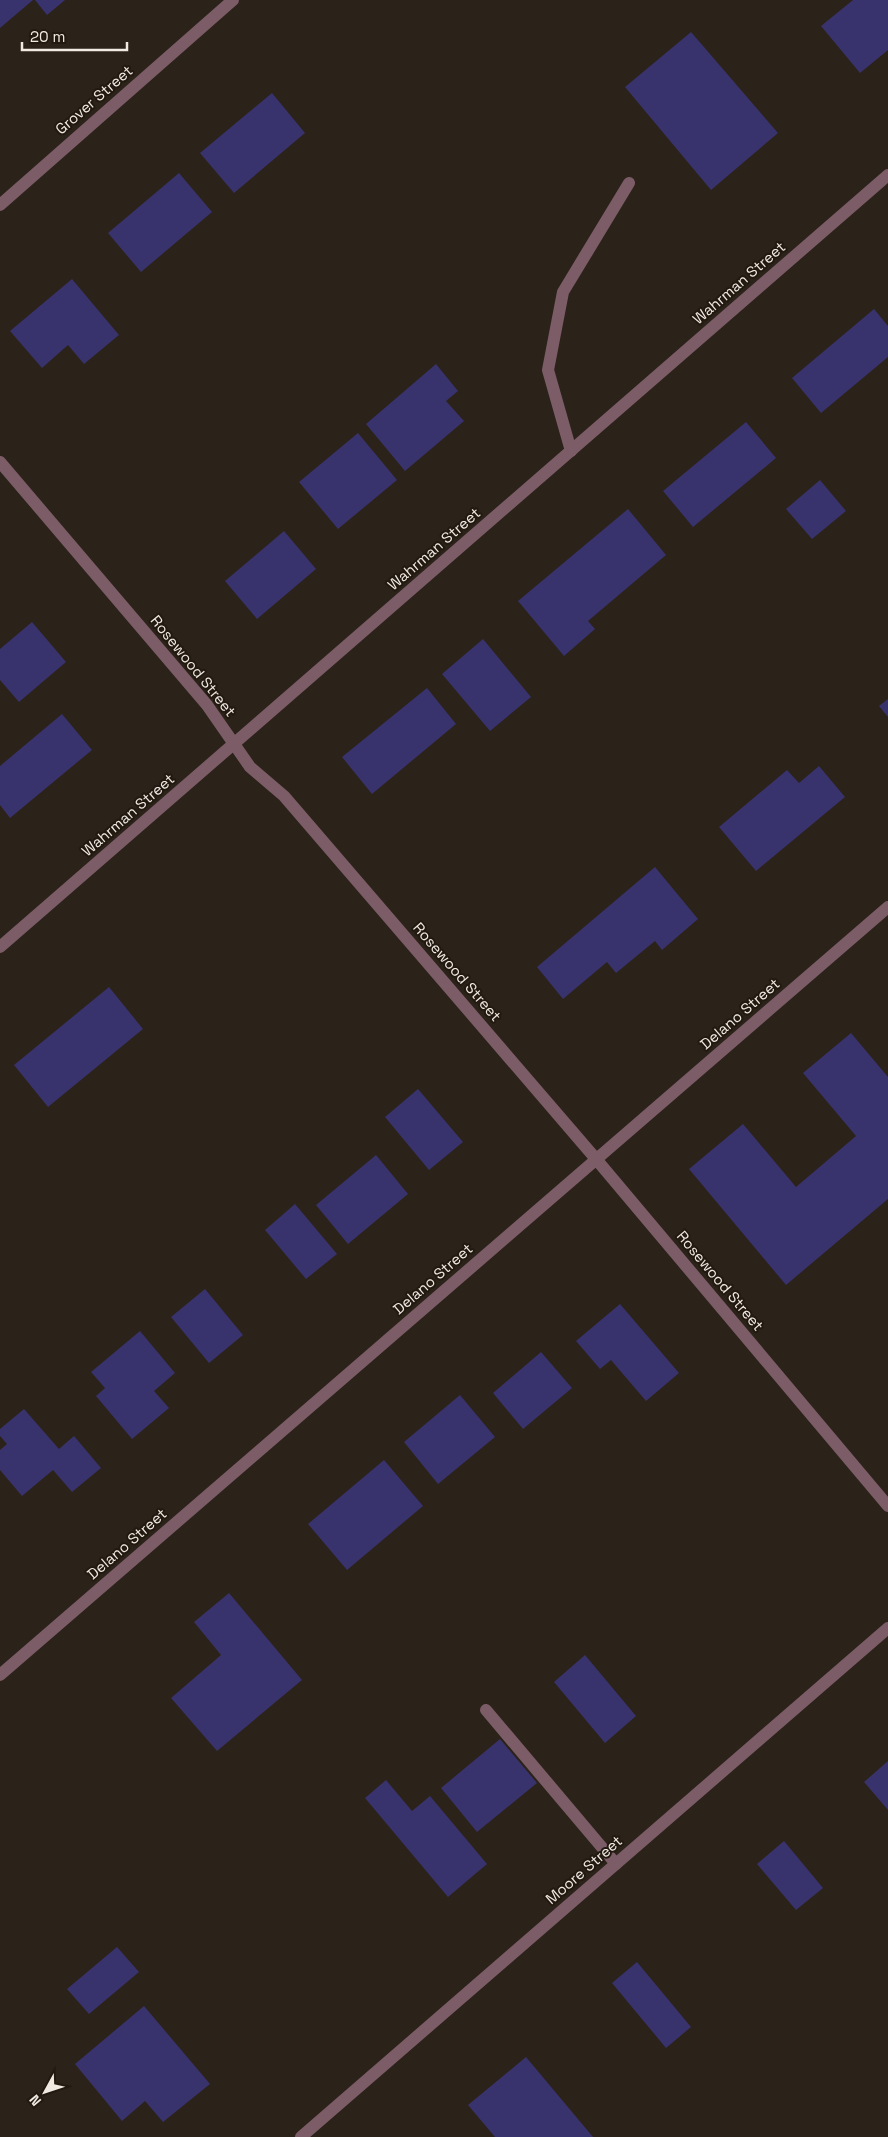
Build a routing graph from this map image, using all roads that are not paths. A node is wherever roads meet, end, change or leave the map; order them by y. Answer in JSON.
{"nodes":[{"id":1,"x":233,"y":0,"type":"edge"},
{"id":2,"x":888,"y":175,"type":"edge"},
{"id":3,"x":629,"y":183,"type":"dead end"},
{"id":4,"x":0,"y":205,"type":"edge"},
{"id":5,"x":571,"y":451,"type":"junction"},
{"id":6,"x":0,"y":462,"type":"edge"},
{"id":7,"x":234,"y":744,"type":"junction"},
{"id":8,"x":888,"y":907,"type":"edge"},
{"id":9,"x":0,"y":947,"type":"edge"},
{"id":10,"x":596,"y":1159,"type":"junction"},
{"id":11,"x":888,"y":1506,"type":"edge"},
{"id":12,"x":888,"y":1628,"type":"edge"},
{"id":13,"x":0,"y":1675,"type":"edge"},
{"id":14,"x":486,"y":1710,"type":"dead end"},
{"id":15,"x":616,"y":1864,"type":"junction"},
{"id":16,"x":301,"y":2137,"type":"edge"}],
"edges":[{"from":1,"to":4,"type":"street","name":"Grover Street"},
{"from":2,"to":5,"type":"street","name":"Wahrman Street"},
{"from":3,"to":5,"type":"street"},
{"from":5,"to":7,"type":"street","name":"Wahrman Street"},
{"from":6,"to":7,"type":"street","name":"Rosewood Street"},
{"from":7,"to":9,"type":"street","name":"Wahrman Street"},
{"from":7,"to":10,"type":"street","name":"Rosewood Street"},
{"from":8,"to":10,"type":"street","name":"Delano Street"},
{"from":10,"to":11,"type":"street","name":"Rosewood Street"},
{"from":10,"to":13,"type":"street","name":"Delano Street"},
{"from":12,"to":15,"type":"street","name":"Moore Street"},
{"from":14,"to":15,"type":"street"},
{"from":15,"to":16,"type":"street","name":"Moore Street"}]}
